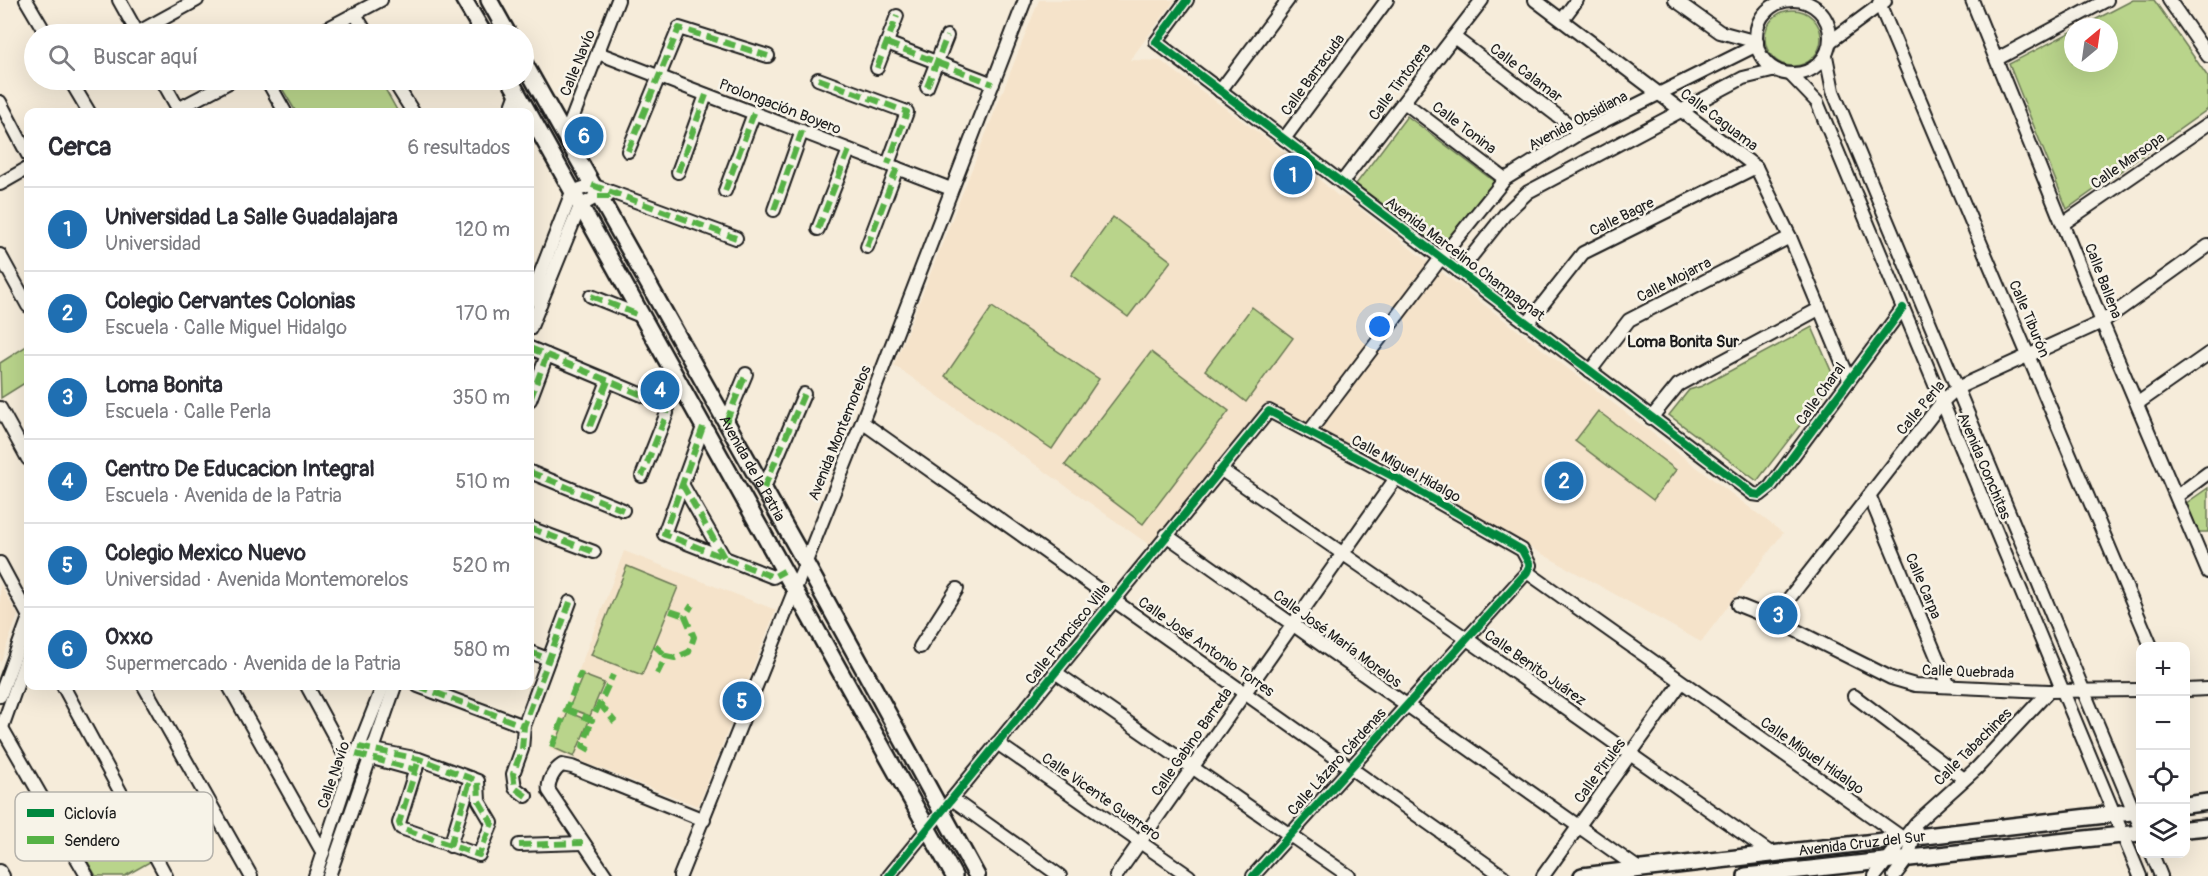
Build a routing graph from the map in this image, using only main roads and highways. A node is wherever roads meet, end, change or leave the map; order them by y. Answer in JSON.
{"nodes":[{"id":1,"x":464,"y":0,"type":"edge"},
{"id":2,"x":489,"y":0,"type":"edge"},
{"id":3,"x":478,"y":24,"type":"edge"},
{"id":4,"x":502,"y":24,"type":"edge"},
{"id":5,"x":534,"y":81,"type":"edge"},
{"id":6,"x":516,"y":90,"type":"edge"},
{"id":7,"x":526,"y":108,"type":"edge"},
{"id":8,"x":534,"y":123,"type":"edge"},
{"id":9,"x":2208,"y":802,"type":"edge"},
{"id":10,"x":2190,"y":804,"type":"edge"},
{"id":11,"x":2136,"y":816,"type":"edge"},
{"id":12,"x":2208,"y":827,"type":"edge"},
{"id":13,"x":2190,"y":829,"type":"edge"},
{"id":14,"x":2136,"y":833,"type":"edge"},
{"id":15,"x":954,"y":876,"type":"edge"},
{"id":16,"x":977,"y":876,"type":"edge"},
{"id":17,"x":1582,"y":876,"type":"edge"},
{"id":18,"x":1746,"y":876,"type":"edge"}],
"edges":[{"from":1,"to":3,"type":"main road"},
{"from":2,"to":4,"type":"main road"},
{"from":5,"to":16,"type":"main road","name":"Avenida de la Patria"},
{"from":6,"to":7,"type":"main road","name":"Avenida de la Patria"},
{"from":8,"to":15,"type":"main road","name":"Avenida de la Patria"},
{"from":9,"to":10,"type":"main road"},
{"from":11,"to":17,"type":"main road","name":"Avenida Cruz del Sur"},
{"from":12,"to":13,"type":"main road"},
{"from":14,"to":18,"type":"main road","name":"Avenida Cruz del Sur"}]}
